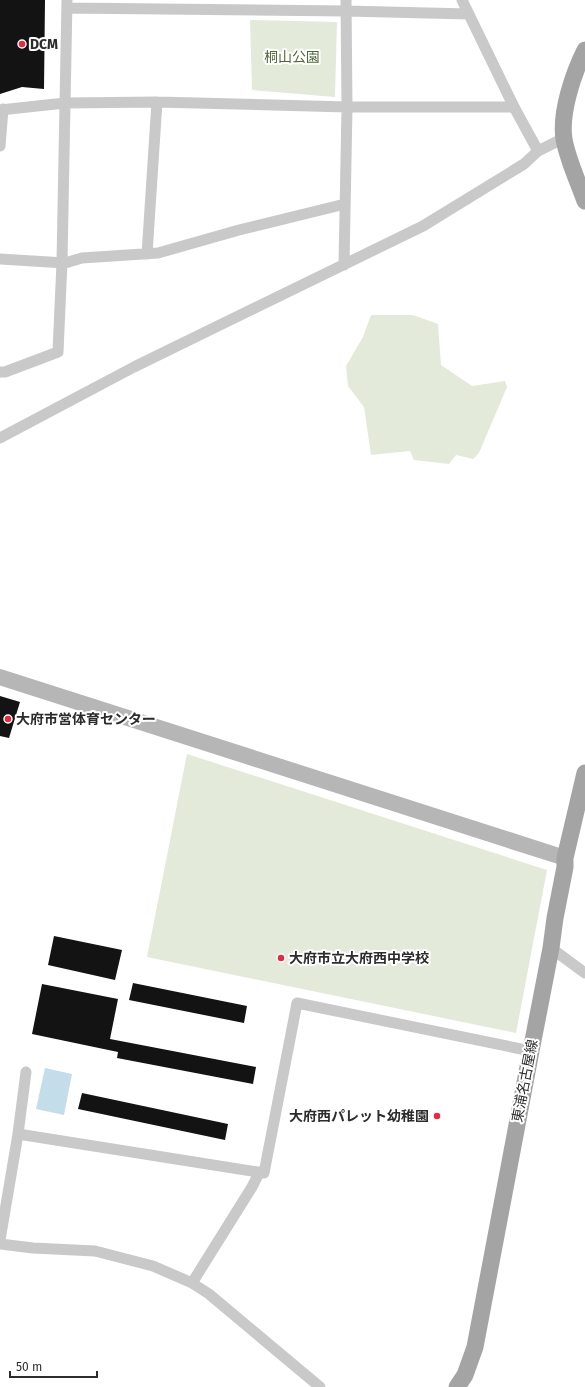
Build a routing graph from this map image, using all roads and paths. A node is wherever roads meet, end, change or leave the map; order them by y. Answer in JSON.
{"nodes":[{"id":1,"x":462,"y":0,"type":"edge"},
{"id":2,"x":67,"y":4,"type":"edge"},
{"id":3,"x":346,"y":6,"type":"edge"},
{"id":4,"x":469,"y":14,"type":"junction"},
{"id":5,"x":585,"y":50,"type":"edge"},
{"id":6,"x":157,"y":102,"type":"junction"},
{"id":7,"x":66,"y":103,"type":"junction"},
{"id":8,"x":347,"y":107,"type":"junction"},
{"id":9,"x":514,"y":107,"type":"junction"},
{"id":10,"x":2,"y":109,"type":"edge"},
{"id":11,"x":564,"y":138,"type":"junction"},
{"id":12,"x":0,"y":146,"type":"edge"},
{"id":13,"x":538,"y":151,"type":"junction"},
{"id":14,"x":585,"y":201,"type":"edge"},
{"id":15,"x":345,"y":204,"type":"junction"},
{"id":16,"x":147,"y":254,"type":"junction"},
{"id":17,"x":0,"y":259,"type":"edge"},
{"id":18,"x":62,"y":262,"type":"junction"},
{"id":19,"x":344,"y":265,"type":"junction"},
{"id":20,"x":0,"y":372,"type":"edge"},
{"id":21,"x":0,"y":438,"type":"edge"},
{"id":22,"x":0,"y":677,"type":"edge"},
{"id":23,"x":585,"y":773,"type":"edge"},
{"id":24,"x":565,"y":858,"type":"junction"},
{"id":25,"x":552,"y":948,"type":"junction"},
{"id":26,"x":585,"y":973,"type":"edge"},
{"id":27,"x":531,"y":1051,"type":"junction"},
{"id":28,"x":26,"y":1072,"type":"dead end"},
{"id":29,"x":18,"y":1134,"type":"junction"},
{"id":30,"x":259,"y":1173,"type":"junction"},
{"id":31,"x":0,"y":1240,"type":"edge"},
{"id":32,"x":0,"y":1244,"type":"edge"},
{"id":33,"x":192,"y":1283,"type":"junction"},
{"id":34,"x":320,"y":1387,"type":"edge"},
{"id":35,"x":457,"y":1387,"type":"edge"}],
"edges":[{"from":1,"to":4,"type":"street"},
{"from":2,"to":3,"type":"street"},
{"from":2,"to":7,"type":"street"},
{"from":3,"to":4,"type":"street"},
{"from":3,"to":8,"type":"street"},
{"from":4,"to":9,"type":"street"},
{"from":5,"to":11,"type":"main road"},
{"from":6,"to":7,"type":"street"},
{"from":6,"to":8,"type":"street"},
{"from":6,"to":16,"type":"street"},
{"from":7,"to":10,"type":"street"},
{"from":7,"to":18,"type":"street"},
{"from":8,"to":9,"type":"street"},
{"from":8,"to":15,"type":"street"},
{"from":9,"to":13,"type":"street"},
{"from":10,"to":12,"type":"street"},
{"from":11,"to":13,"type":"street"},
{"from":11,"to":14,"type":"main road"},
{"from":13,"to":19,"type":"street"},
{"from":15,"to":16,"type":"street"},
{"from":15,"to":19,"type":"street"},
{"from":16,"to":18,"type":"street"},
{"from":17,"to":18,"type":"street"},
{"from":18,"to":20,"type":"street"},
{"from":19,"to":21,"type":"street"},
{"from":22,"to":24,"type":"street"},
{"from":23,"to":24,"type":"main road","name":"東浦名古屋線"},
{"from":24,"to":25,"type":"main road","name":"東浦名古屋線"},
{"from":25,"to":26,"type":"street"},
{"from":25,"to":27,"type":"main road","name":"東浦名古屋線"},
{"from":27,"to":30,"type":"street"},
{"from":27,"to":35,"type":"main road","name":"東浦名古屋線"},
{"from":28,"to":29,"type":"street"},
{"from":29,"to":30,"type":"street"},
{"from":29,"to":31,"type":"street"},
{"from":30,"to":33,"type":"street"},
{"from":32,"to":33,"type":"street"},
{"from":33,"to":34,"type":"street"}]}
